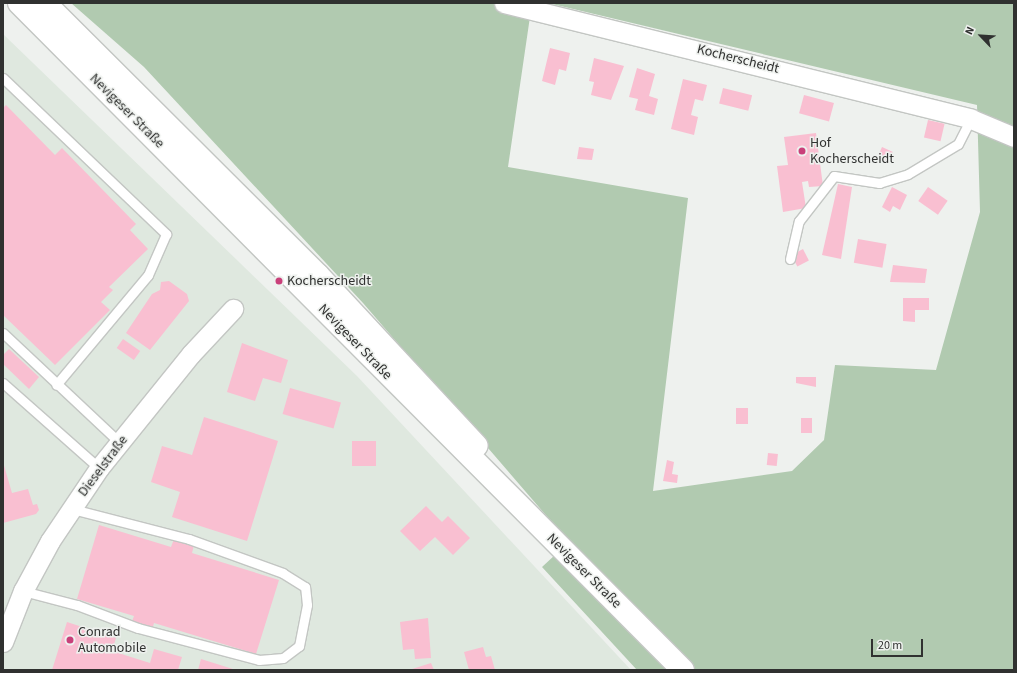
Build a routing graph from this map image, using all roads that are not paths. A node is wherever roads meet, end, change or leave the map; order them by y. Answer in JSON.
{"nodes":[{"id":1,"x":19,"y":3,"type":"edge"},
{"id":2,"x":45,"y":3,"type":"edge"},
{"id":3,"x":504,"y":3,"type":"edge"},
{"id":4,"x":3,"y":78,"type":"edge"},
{"id":5,"x":971,"y":118,"type":"junction"},
{"id":6,"x":1014,"y":137,"type":"edge"},
{"id":7,"x":790,"y":259,"type":"dead end"},
{"id":8,"x":234,"y":308,"type":"dead end"},
{"id":9,"x":3,"y":333,"type":"edge"},
{"id":10,"x":3,"y":383,"type":"edge"},
{"id":11,"x":56,"y":385,"type":"junction"},
{"id":12,"x":120,"y":443,"type":"junction"},
{"id":13,"x":99,"y":468,"type":"junction"},
{"id":14,"x":72,"y":509,"type":"junction"},
{"id":15,"x":23,"y":591,"type":"junction"},
{"id":16,"x":3,"y":642,"type":"edge"},
{"id":17,"x":658,"y":645,"type":"junction"},
{"id":18,"x":682,"y":670,"type":"edge"}],
"edges":[{"from":1,"to":17,"type":"main road","name":"Nevigeser Straße"},
{"from":2,"to":17,"type":"main road","name":"Nevigeser Straße"},
{"from":3,"to":5,"type":"street","name":"Kocherscheidt"},
{"from":4,"to":11,"type":"lane"},
{"from":5,"to":6,"type":"street","name":"Kocherscheidt"},
{"from":5,"to":7,"type":"lane"},
{"from":8,"to":12,"type":"street","name":"Dieselstraße"},
{"from":9,"to":11,"type":"lane"},
{"from":10,"to":13,"type":"lane"},
{"from":11,"to":12,"type":"lane"},
{"from":12,"to":13,"type":"street","name":"Dieselstraße"},
{"from":13,"to":14,"type":"street","name":"Dieselstraße"},
{"from":14,"to":15,"type":"street","name":"Dieselstraße"},
{"from":14,"to":15,"type":"lane"},
{"from":15,"to":16,"type":"street","name":"Dieselstraße"},
{"from":17,"to":18,"type":"main road","name":"Nevigeser Straße"}]}
